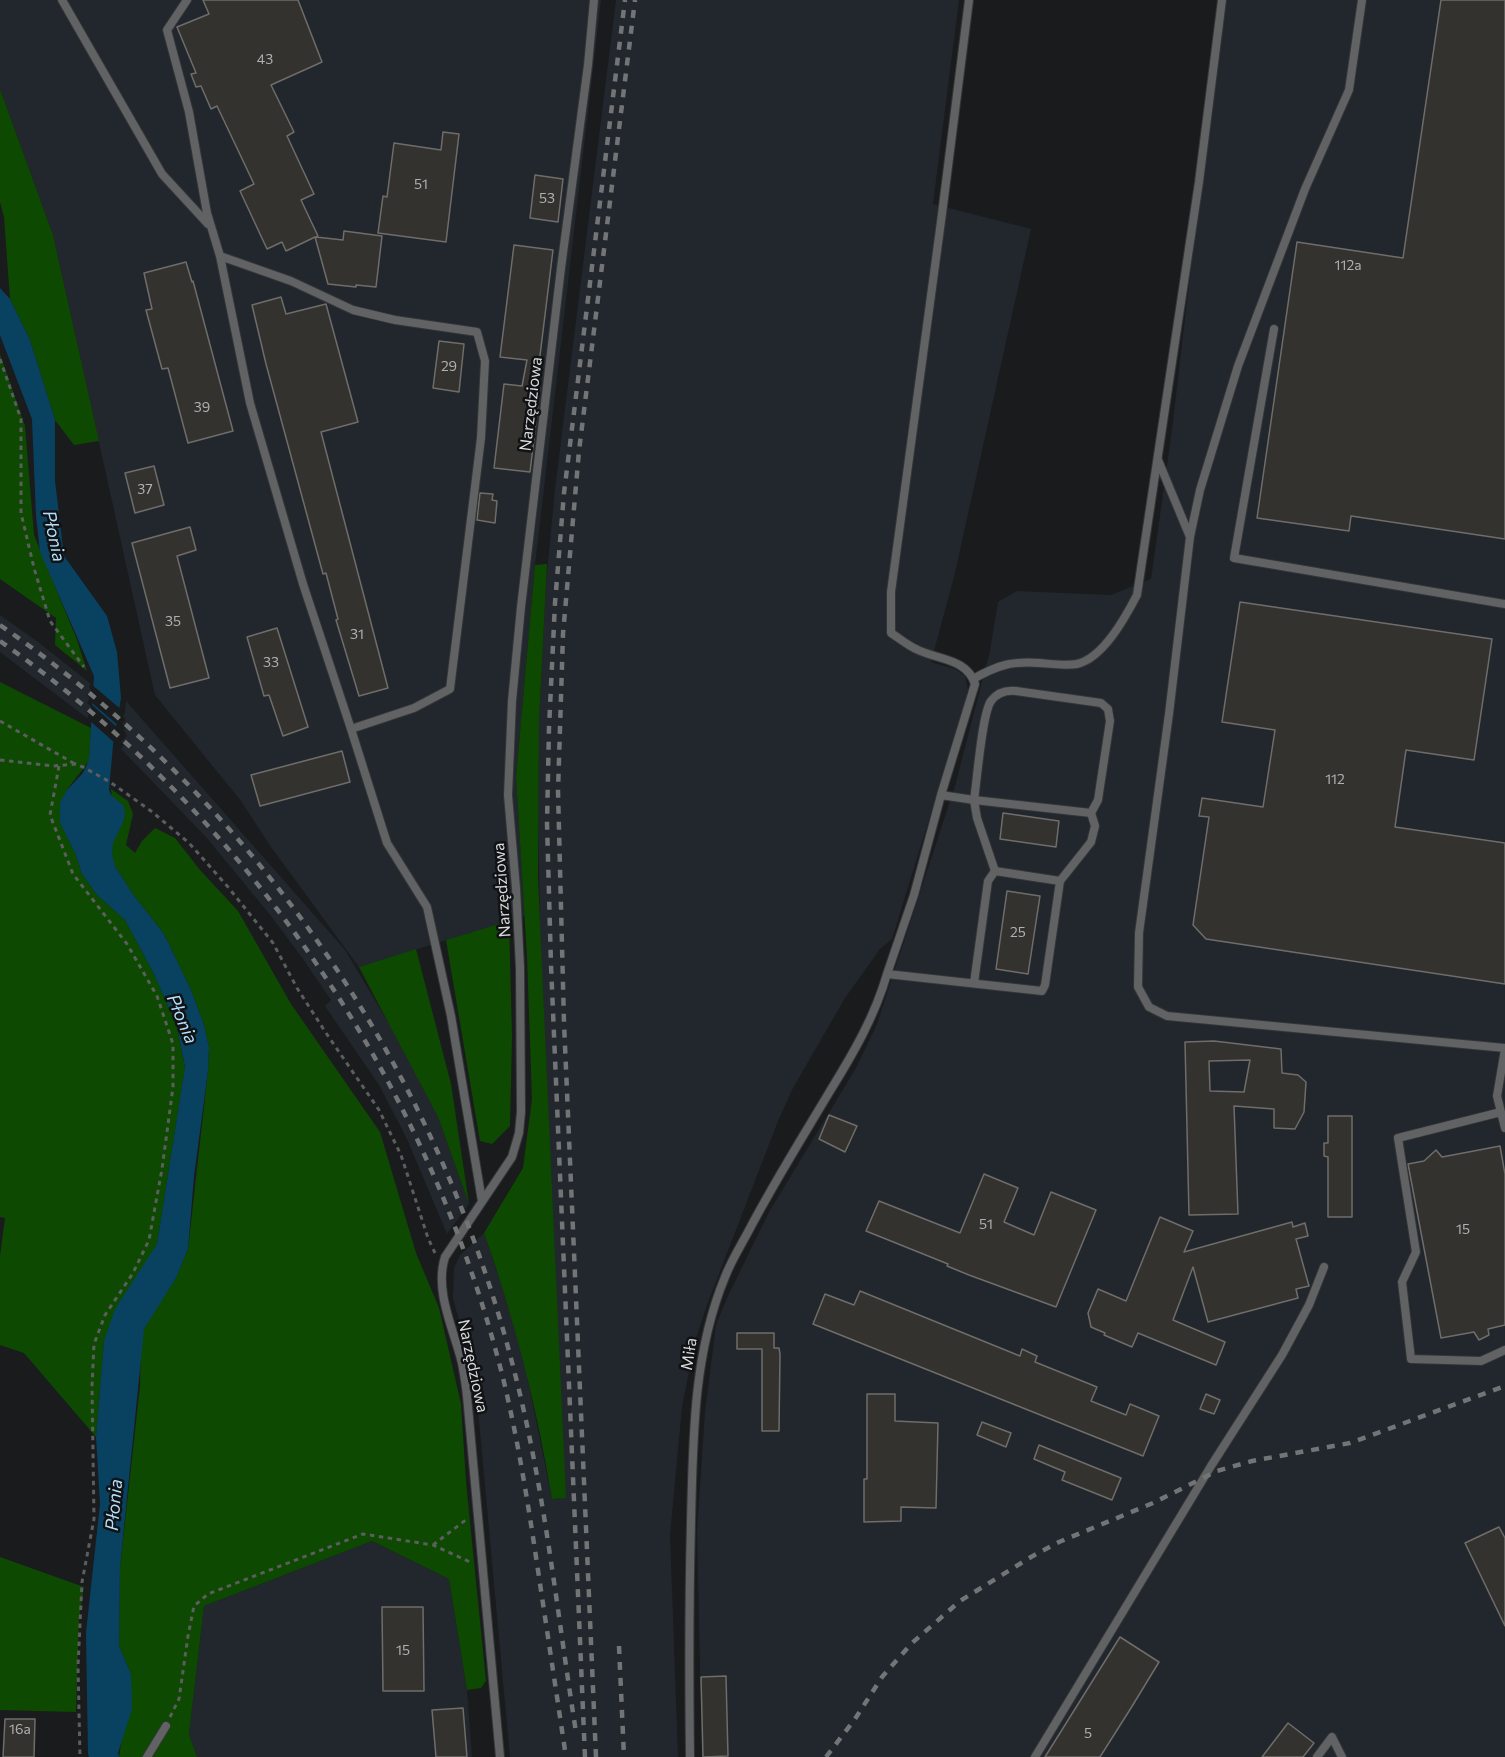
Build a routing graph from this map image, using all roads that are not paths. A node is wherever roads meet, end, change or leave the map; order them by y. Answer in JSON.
{"nodes":[{"id":1,"x":62,"y":0,"type":"edge"},
{"id":2,"x":187,"y":0,"type":"edge"},
{"id":3,"x":594,"y":0,"type":"edge"},
{"id":4,"x":969,"y":0,"type":"edge"},
{"id":5,"x":1222,"y":0,"type":"edge"},
{"id":6,"x":1362,"y":0,"type":"edge"},
{"id":7,"x":211,"y":228,"type":"junction"},
{"id":8,"x":220,"y":256,"type":"junction"},
{"id":9,"x":1274,"y":329,"type":"dead end"},
{"id":10,"x":1157,"y":458,"type":"junction"},
{"id":11,"x":1190,"y":537,"type":"junction"},
{"id":12,"x":1505,"y":604,"type":"edge"},
{"id":13,"x":973,"y":679,"type":"junction"},
{"id":14,"x":351,"y":729,"type":"junction"},
{"id":15,"x":941,"y":795,"type":"junction"},
{"id":16,"x":974,"y":800,"type":"junction"},
{"id":17,"x":1090,"y":813,"type":"junction"},
{"id":18,"x":995,"y":871,"type":"junction"},
{"id":19,"x":1060,"y":881,"type":"junction"},
{"id":20,"x":887,"y":974,"type":"junction"},
{"id":21,"x":974,"y":983,"type":"junction"},
{"id":22,"x":1505,"y":1049,"type":"edge"},
{"id":23,"x":1501,"y":1112,"type":"junction"},
{"id":24,"x":1505,"y":1128,"type":"edge"},
{"id":25,"x":482,"y":1201,"type":"junction"},
{"id":26,"x":1324,"y":1266,"type":"dead end"},
{"id":27,"x":1505,"y":1350,"type":"edge"},
{"id":28,"x":166,"y":1726,"type":"road end"},
{"id":29,"x":147,"y":1757,"type":"edge"},
{"id":30,"x":500,"y":1757,"type":"edge"},
{"id":31,"x":690,"y":1757,"type":"edge"},
{"id":32,"x":1035,"y":1757,"type":"edge"},
{"id":33,"x":1317,"y":1757,"type":"edge"},
{"id":34,"x":1342,"y":1757,"type":"edge"}],
"edges":[{"from":1,"to":7,"type":"lane"},
{"from":2,"to":7,"type":"lane"},
{"from":3,"to":25,"type":"lane","name":"Narzędziowa"},
{"from":4,"to":13,"type":"lane"},
{"from":5,"to":10,"type":"lane"},
{"from":6,"to":11,"type":"lane"},
{"from":7,"to":8,"type":"lane"},
{"from":8,"to":14,"type":"lane"},
{"from":8,"to":14,"type":"lane"},
{"from":9,"to":12,"type":"lane"},
{"from":10,"to":11,"type":"lane"},
{"from":10,"to":13,"type":"lane"},
{"from":11,"to":22,"type":"lane"},
{"from":13,"to":15,"type":"lane","name":"Miła"},
{"from":14,"to":25,"type":"lane"},
{"from":15,"to":16,"type":"lane"},
{"from":15,"to":20,"type":"lane","name":"Miła"},
{"from":16,"to":17,"type":"lane"},
{"from":16,"to":17,"type":"lane"},
{"from":16,"to":18,"type":"lane"},
{"from":17,"to":19,"type":"lane"},
{"from":18,"to":19,"type":"lane"},
{"from":18,"to":21,"type":"lane"},
{"from":19,"to":21,"type":"lane"},
{"from":20,"to":21,"type":"lane"},
{"from":20,"to":31,"type":"lane","name":"Miła"},
{"from":22,"to":23,"type":"lane"},
{"from":23,"to":24,"type":"lane"},
{"from":23,"to":27,"type":"lane"},
{"from":25,"to":30,"type":"lane","name":"Narzędziowa"},
{"from":26,"to":32,"type":"lane"},
{"from":28,"to":29,"type":"lane"},
{"from":33,"to":34,"type":"lane"}]}
